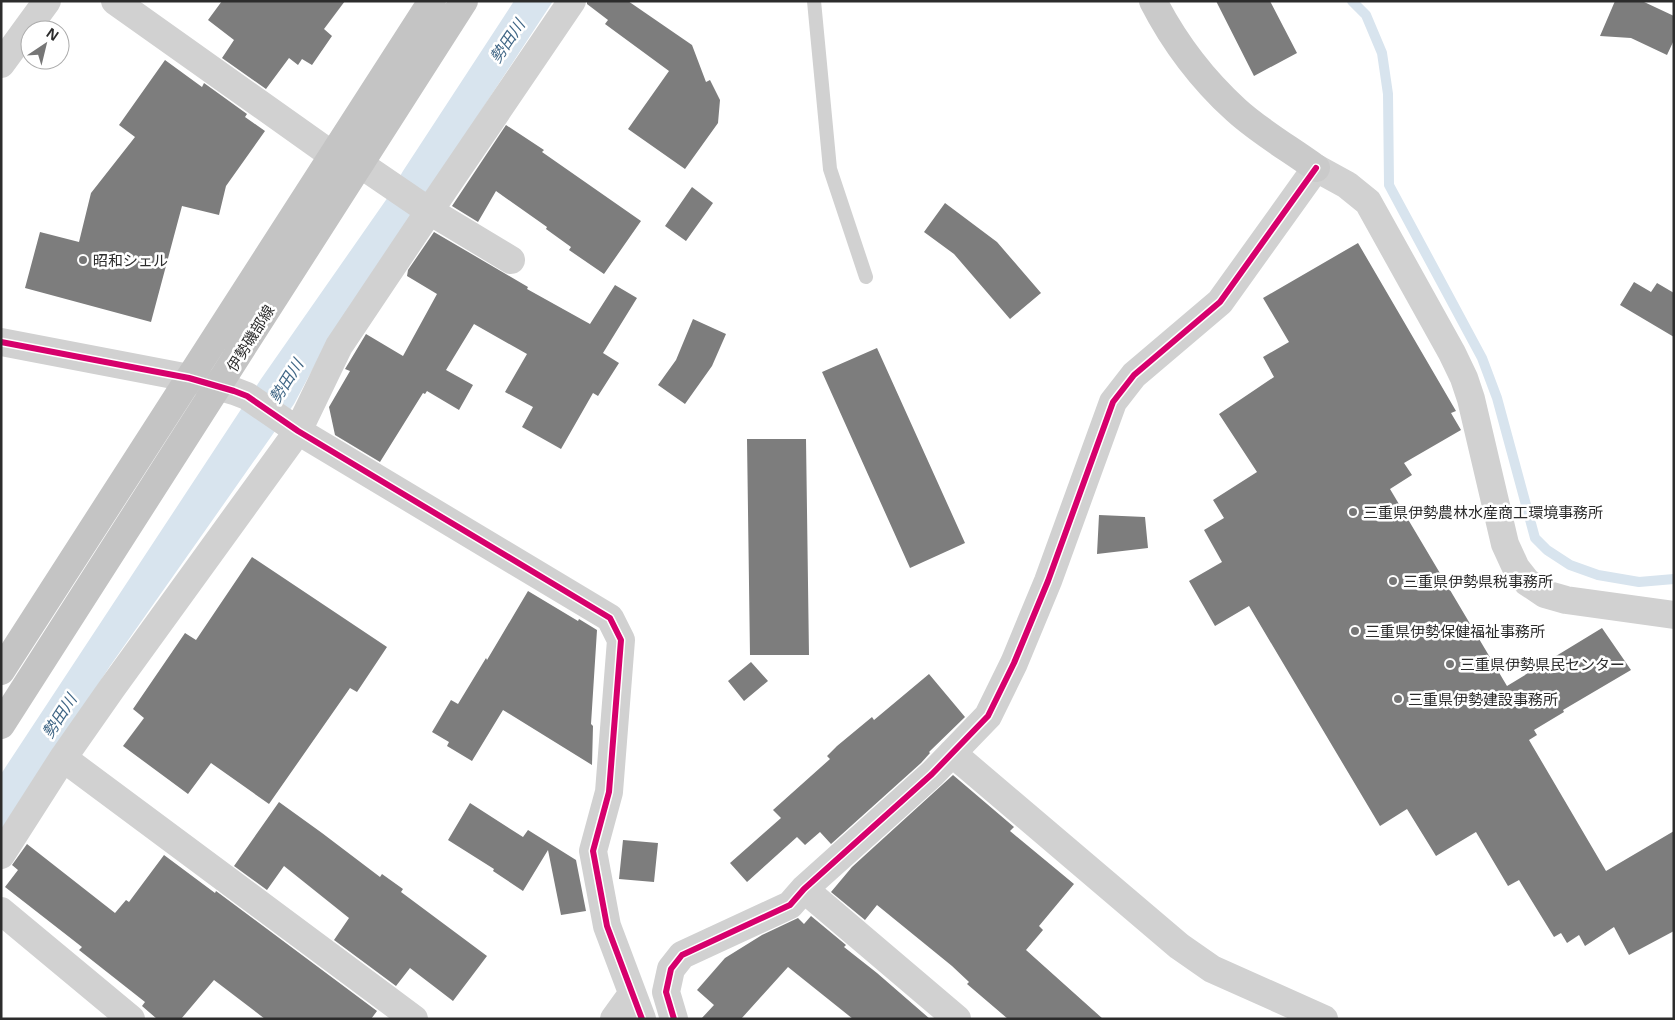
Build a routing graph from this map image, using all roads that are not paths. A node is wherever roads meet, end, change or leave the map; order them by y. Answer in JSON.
{"nodes":[{"id":1,"x":47,"y":1,"type":"edge"},
{"id":2,"x":115,"y":1,"type":"edge"},
{"id":3,"x":432,"y":1,"type":"edge"},
{"id":4,"x":464,"y":1,"type":"edge"},
{"id":5,"x":572,"y":1,"type":"edge"},
{"id":6,"x":814,"y":1,"type":"edge"},
{"id":7,"x":1153,"y":1,"type":"edge"},
{"id":8,"x":1,"y":64,"type":"edge"},
{"id":9,"x":332,"y":155,"type":"junction"},
{"id":10,"x":360,"y":164,"type":"junction"},
{"id":11,"x":1316,"y":168,"type":"junction"},
{"id":12,"x":427,"y":208,"type":"junction"},
{"id":13,"x":511,"y":260,"type":"dead end"},
{"id":14,"x":866,"y":278,"type":"dead end"},
{"id":15,"x":1,"y":342,"type":"edge"},
{"id":16,"x":189,"y":378,"type":"junction"},
{"id":17,"x":218,"y":387,"type":"junction"},
{"id":18,"x":293,"y":428,"type":"junction"},
{"id":19,"x":1674,"y":615,"type":"edge"},
{"id":20,"x":1,"y":671,"type":"edge"},
{"id":21,"x":1,"y":725,"type":"edge"},
{"id":22,"x":952,"y":753,"type":"junction"},
{"id":23,"x":64,"y":758,"type":"junction"},
{"id":24,"x":1,"y":855,"type":"edge"},
{"id":25,"x":804,"y":889,"type":"junction"},
{"id":26,"x":1,"y":911,"type":"edge"},
{"id":27,"x":637,"y":1006,"type":"edge"},
{"id":28,"x":131,"y":1019,"type":"edge"},
{"id":29,"x":414,"y":1019,"type":"edge"},
{"id":30,"x":614,"y":1019,"type":"edge"},
{"id":31,"x":674,"y":1019,"type":"edge"},
{"id":32,"x":958,"y":1019,"type":"edge"},
{"id":33,"x":1324,"y":1019,"type":"edge"}],
"edges":[{"from":1,"to":8,"type":"street"},
{"from":2,"to":9,"type":"street"},
{"from":3,"to":9,"type":"main road","name":"伊勢磯部線"},
{"from":4,"to":10,"type":"main road","name":"伊勢磯部線"},
{"from":5,"to":12,"type":"street"},
{"from":6,"to":14,"type":"lane"},
{"from":7,"to":11,"type":"street"},
{"from":9,"to":10,"type":"street"},
{"from":9,"to":16,"type":"main road","name":"伊勢磯部線"},
{"from":10,"to":12,"type":"street"},
{"from":10,"to":17,"type":"main road","name":"伊勢磯部線"},
{"from":11,"to":19,"type":"street"},
{"from":11,"to":22,"type":"street"},
{"from":12,"to":13,"type":"street"},
{"from":12,"to":18,"type":"street"},
{"from":15,"to":16,"type":"street"},
{"from":16,"to":17,"type":"street"},
{"from":16,"to":20,"type":"main road","name":"伊勢磯部線"},
{"from":17,"to":18,"type":"street"},
{"from":17,"to":21,"type":"main road","name":"伊勢磯部線"},
{"from":18,"to":23,"type":"street"},
{"from":18,"to":27,"type":"street"},
{"from":22,"to":25,"type":"street"},
{"from":22,"to":33,"type":"street"},
{"from":23,"to":24,"type":"street"},
{"from":23,"to":29,"type":"street"},
{"from":25,"to":31,"type":"street"},
{"from":25,"to":32,"type":"street"},
{"from":26,"to":28,"type":"street"},
{"from":27,"to":30,"type":"street"}]}
